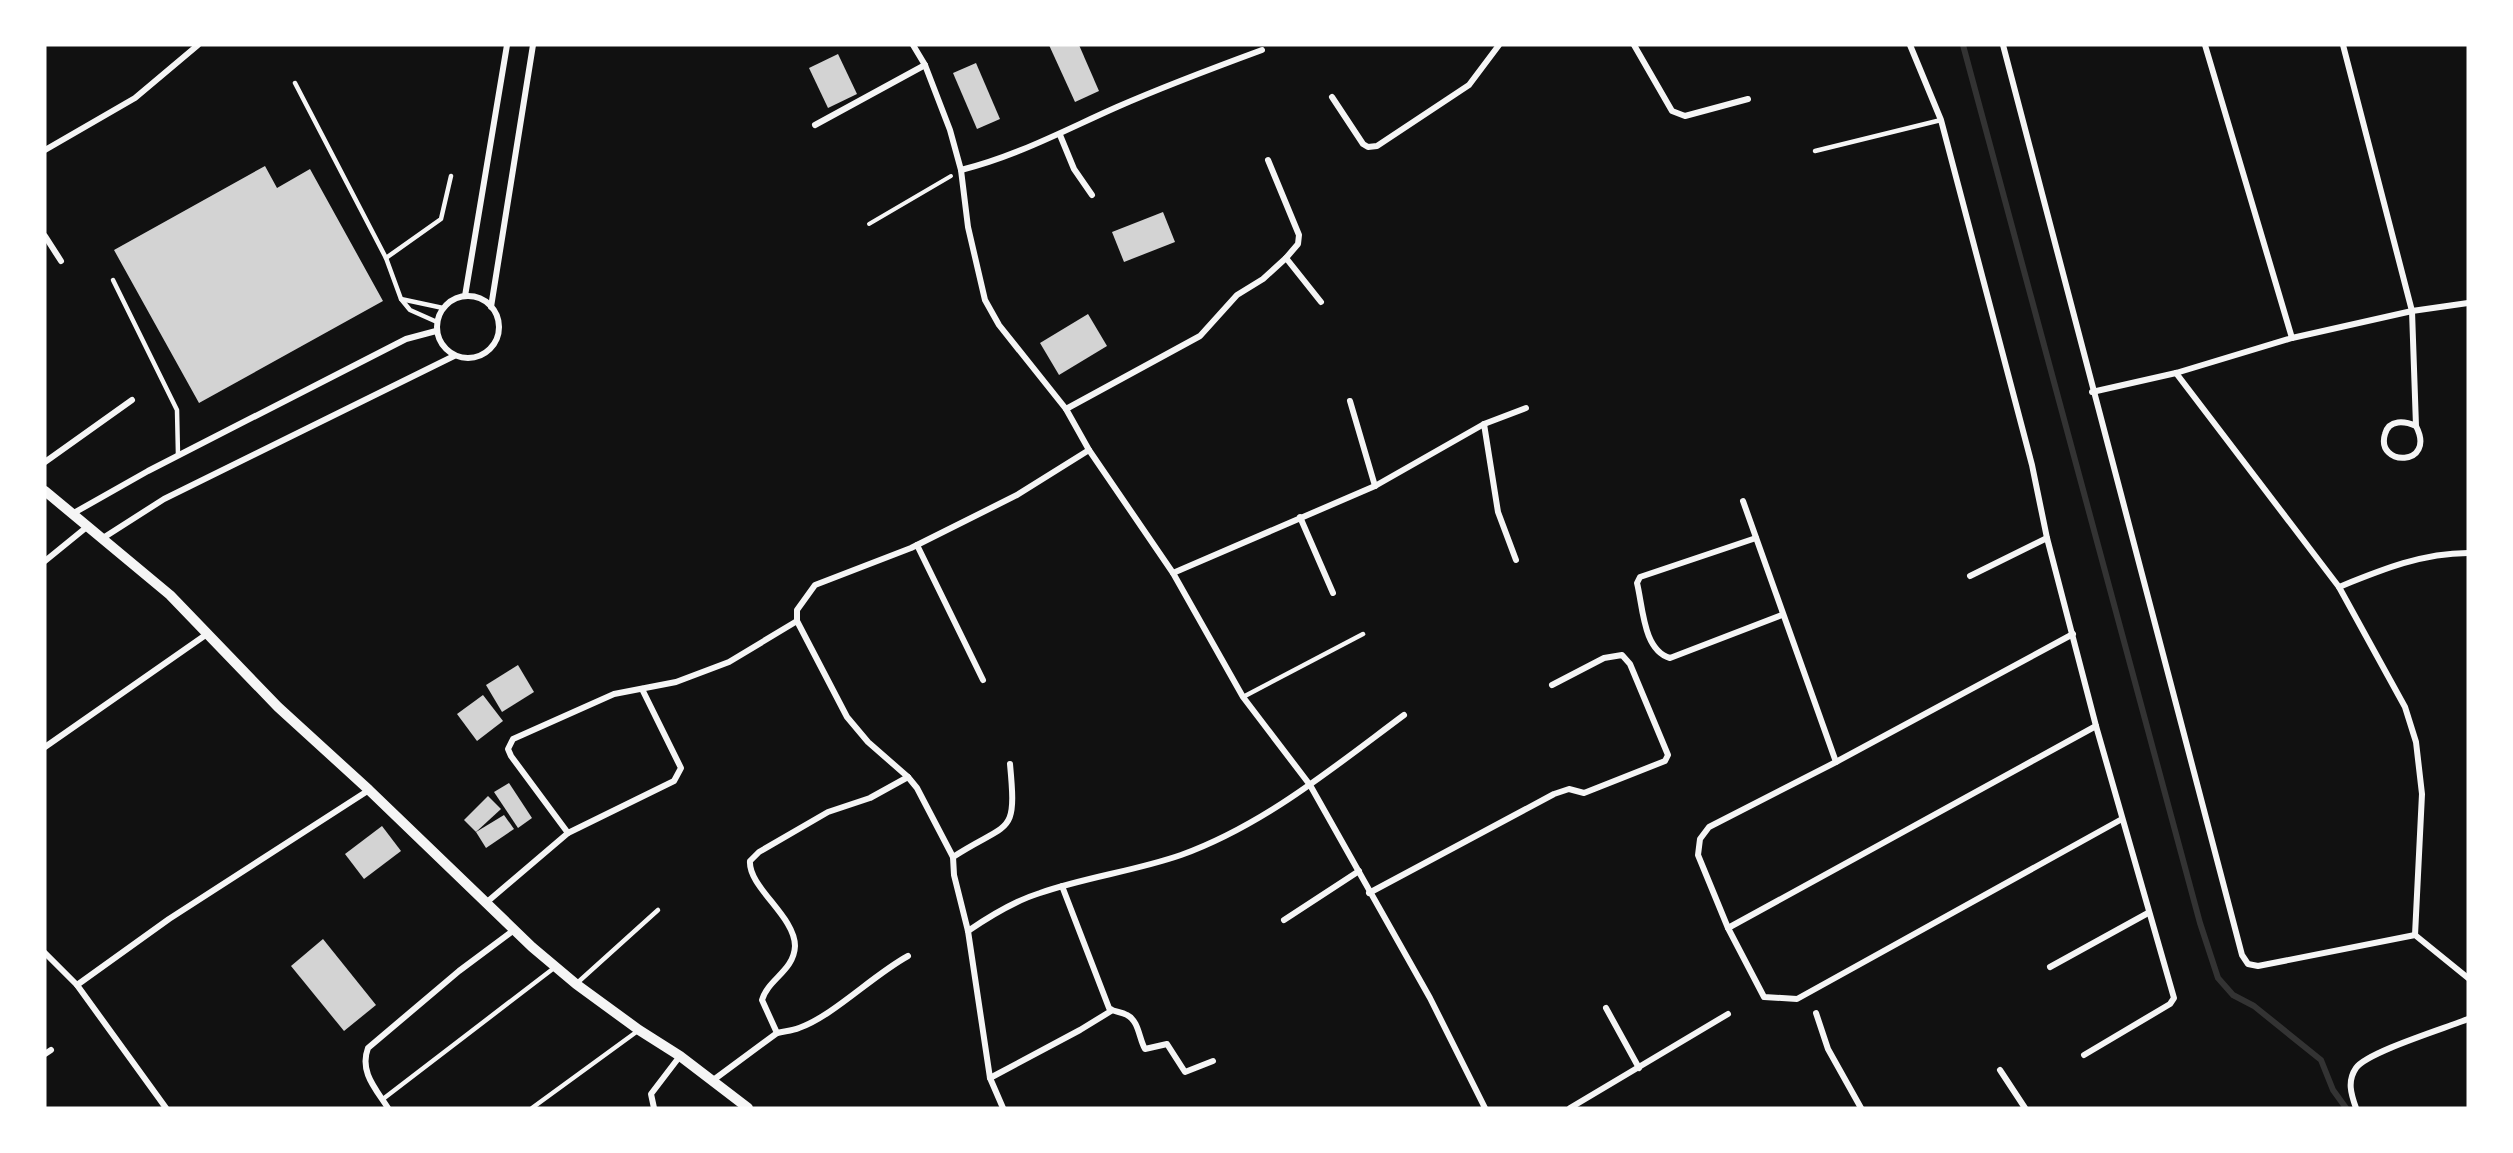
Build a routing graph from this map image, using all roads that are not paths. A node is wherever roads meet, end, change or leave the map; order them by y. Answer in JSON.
{"nodes":[{"id":1,"x":198,"y":45,"type":"edge"},
{"id":2,"x":507,"y":45,"type":"edge"},
{"id":3,"x":533,"y":45,"type":"edge"},
{"id":4,"x":913,"y":45,"type":"edge"},
{"id":5,"x":1499,"y":45,"type":"edge"},
{"id":6,"x":1634,"y":45,"type":"edge"},
{"id":7,"x":1910,"y":45,"type":"edge"},
{"id":8,"x":2003,"y":45,"type":"edge"},
{"id":9,"x":2205,"y":45,"type":"edge"},
{"id":10,"x":2343,"y":45,"type":"edge"},
{"id":11,"x":1262,"y":50,"type":"dead end"},
{"id":12,"x":925,"y":65,"type":"junction"},
{"id":13,"x":295,"y":83,"type":"dead end"},
{"id":14,"x":1332,"y":97,"type":"dead end"},
{"id":15,"x":1748,"y":99,"type":"dead end"},
{"id":16,"x":1941,"y":120,"type":"junction"},
{"id":17,"x":815,"y":125,"type":"dead end"},
{"id":18,"x":1060,"y":135,"type":"junction"},
{"id":19,"x":45,"y":150,"type":"edge"},
{"id":20,"x":1815,"y":151,"type":"dead end"},
{"id":21,"x":1268,"y":160,"type":"dead end"},
{"id":22,"x":961,"y":170,"type":"junction"},
{"id":23,"x":451,"y":176,"type":"dead end"},
{"id":24,"x":1092,"y":195,"type":"dead end"},
{"id":25,"x":45,"y":236,"type":"edge"},
{"id":26,"x":387,"y":258,"type":"junction"},
{"id":27,"x":1286,"y":258,"type":"junction"},
{"id":28,"x":61,"y":261,"type":"dead end"},
{"id":29,"x":113,"y":280,"type":"dead end"},
{"id":30,"x":465,"y":296,"type":"junction"},
{"id":31,"x":402,"y":299,"type":"junction"},
{"id":32,"x":1321,"y":302,"type":"dead end"},
{"id":33,"x":2468,"y":303,"type":"edge"},
{"id":34,"x":491,"y":307,"type":"junction"},
{"id":35,"x":443,"y":308,"type":"junction"},
{"id":36,"x":2412,"y":311,"type":"junction"},
{"id":37,"x":437,"y":322,"type":"junction"},
{"id":38,"x":436,"y":331,"type":"junction"},
{"id":39,"x":2292,"y":338,"type":"junction"},
{"id":40,"x":454,"y":356,"type":"junction"},
{"id":41,"x":2176,"y":373,"type":"junction"},
{"id":42,"x":2092,"y":392,"type":"junction"},
{"id":43,"x":132,"y":400,"type":"dead end"},
{"id":44,"x":1350,"y":401,"type":"dead end"},
{"id":45,"x":1526,"y":408,"type":"dead end"},
{"id":46,"x":1066,"y":410,"type":"junction"},
{"id":47,"x":1484,"y":424,"type":"junction"},
{"id":48,"x":2416,"y":426,"type":"junction"},
{"id":49,"x":1089,"y":450,"type":"junction"},
{"id":50,"x":178,"y":455,"type":"junction"},
{"id":51,"x":45,"y":462,"type":"edge"},
{"id":52,"x":1375,"y":486,"type":"junction"},
{"id":53,"x":45,"y":491,"type":"edge"},
{"id":54,"x":1743,"y":501,"type":"dead end"},
{"id":55,"x":72,"y":514,"type":"junction"},
{"id":56,"x":1300,"y":517,"type":"junction"},
{"id":57,"x":88,"y":526,"type":"junction"},
{"id":58,"x":103,"y":538,"type":"junction"},
{"id":59,"x":1756,"y":538,"type":"junction"},
{"id":60,"x":2047,"y":538,"type":"junction"},
{"id":61,"x":917,"y":545,"type":"junction"},
{"id":62,"x":2468,"y":553,"type":"edge"},
{"id":63,"x":1516,"y":560,"type":"dead end"},
{"id":64,"x":45,"y":561,"type":"edge"},
{"id":65,"x":1173,"y":573,"type":"junction"},
{"id":66,"x":1970,"y":576,"type":"dead end"},
{"id":67,"x":2339,"y":587,"type":"junction"},
{"id":68,"x":1333,"y":593,"type":"dead end"},
{"id":69,"x":1782,"y":615,"type":"junction"},
{"id":70,"x":797,"y":621,"type":"junction"},
{"id":71,"x":207,"y":634,"type":"junction"},
{"id":72,"x":1363,"y":634,"type":"dead end"},
{"id":73,"x":2073,"y":634,"type":"junction"},
{"id":74,"x":983,"y":680,"type":"dead end"},
{"id":75,"x":1552,"y":685,"type":"dead end"},
{"id":76,"x":642,"y":689,"type":"junction"},
{"id":77,"x":1243,"y":697,"type":"junction"},
{"id":78,"x":1404,"y":715,"type":"dead end"},
{"id":79,"x":2096,"y":726,"type":"junction"},
{"id":80,"x":45,"y":747,"type":"edge"},
{"id":81,"x":1836,"y":762,"type":"junction"},
{"id":82,"x":1010,"y":764,"type":"dead end"},
{"id":83,"x":908,"y":777,"type":"junction"},
{"id":84,"x":1310,"y":785,"type":"junction"},
{"id":85,"x":369,"y":790,"type":"junction"},
{"id":86,"x":2122,"y":819,"type":"junction"},
{"id":87,"x":568,"y":833,"type":"junction"},
{"id":88,"x":953,"y":857,"type":"junction"},
{"id":89,"x":1359,"y":871,"type":"junction"},
{"id":90,"x":1062,"y":886,"type":"junction"},
{"id":91,"x":1370,"y":893,"type":"junction"},
{"id":92,"x":487,"y":902,"type":"junction"},
{"id":93,"x":658,"y":910,"type":"dead end"},
{"id":94,"x":2148,"y":913,"type":"junction"},
{"id":95,"x":1284,"y":920,"type":"dead end"},
{"id":96,"x":1728,"y":928,"type":"junction"},
{"id":97,"x":514,"y":930,"type":"junction"},
{"id":98,"x":968,"y":932,"type":"junction"},
{"id":99,"x":2415,"y":935,"type":"junction"},
{"id":100,"x":45,"y":953,"type":"edge"},
{"id":101,"x":908,"y":956,"type":"dead end"},
{"id":102,"x":557,"y":967,"type":"junction"},
{"id":103,"x":2050,"y":967,"type":"dead end"},
{"id":104,"x":2468,"y":978,"type":"edge"},
{"id":105,"x":576,"y":984,"type":"junction"},
{"id":106,"x":77,"y":985,"type":"junction"},
{"id":107,"x":1606,"y":1008,"type":"dead end"},
{"id":108,"x":1111,"y":1011,"type":"junction"},
{"id":109,"x":1816,"y":1013,"type":"dead end"},
{"id":110,"x":1728,"y":1014,"type":"dead end"},
{"id":111,"x":2468,"y":1019,"type":"edge"},
{"id":112,"x":639,"y":1030,"type":"junction"},
{"id":113,"x":777,"y":1033,"type":"junction"},
{"id":114,"x":2084,"y":1055,"type":"dead end"},
{"id":115,"x":680,"y":1056,"type":"junction"},
{"id":116,"x":1213,"y":1061,"type":"dead end"},
{"id":117,"x":1639,"y":1068,"type":"junction"},
{"id":118,"x":2000,"y":1070,"type":"dead end"},
{"id":119,"x":990,"y":1078,"type":"junction"},
{"id":120,"x":712,"y":1081,"type":"junction"},
{"id":121,"x":382,"y":1100,"type":"junction"},
{"id":122,"x":166,"y":1108,"type":"edge"},
{"id":123,"x":388,"y":1108,"type":"edge"},
{"id":124,"x":532,"y":1108,"type":"edge"},
{"id":125,"x":654,"y":1108,"type":"edge"},
{"id":126,"x":748,"y":1108,"type":"edge"},
{"id":127,"x":1003,"y":1108,"type":"edge"},
{"id":128,"x":1485,"y":1108,"type":"edge"},
{"id":129,"x":1570,"y":1108,"type":"edge"},
{"id":130,"x":1861,"y":1108,"type":"edge"},
{"id":131,"x":2025,"y":1108,"type":"edge"},
{"id":132,"x":2356,"y":1108,"type":"edge"}],
"edges":[{"from":1,"to":19,"type":"street"},
{"from":2,"to":30,"type":"street"},
{"from":3,"to":34,"type":"street"},
{"from":4,"to":12,"type":"street"},
{"from":5,"to":14,"type":"street"},
{"from":6,"to":15,"type":"street"},
{"from":7,"to":16,"type":"street"},
{"from":8,"to":42,"type":"street"},
{"from":9,"to":39,"type":"street"},
{"from":10,"to":36,"type":"street"},
{"from":11,"to":18,"type":"street"},
{"from":12,"to":17,"type":"street"},
{"from":12,"to":22,"type":"street"},
{"from":13,"to":26,"type":"lane"},
{"from":16,"to":20,"type":"lane"},
{"from":16,"to":60,"type":"street"},
{"from":18,"to":22,"type":"street"},
{"from":18,"to":24,"type":"street"},
{"from":21,"to":27,"type":"street"},
{"from":22,"to":46,"type":"street"},
{"from":23,"to":26,"type":"lane"},
{"from":25,"to":28,"type":"street"},
{"from":26,"to":31,"type":"lane"},
{"from":27,"to":32,"type":"street"},
{"from":27,"to":46,"type":"street"},
{"from":29,"to":50,"type":"lane"},
{"from":30,"to":34,"type":"street"},
{"from":30,"to":35,"type":"street"},
{"from":31,"to":35,"type":"lane"},
{"from":31,"to":37,"type":"lane"},
{"from":33,"to":36,"type":"street"},
{"from":34,"to":40,"type":"street"},
{"from":35,"to":37,"type":"street"},
{"from":36,"to":39,"type":"street"},
{"from":36,"to":48,"type":"street"},
{"from":37,"to":38,"type":"street"},
{"from":38,"to":40,"type":"street"},
{"from":38,"to":50,"type":"street"},
{"from":39,"to":41,"type":"street"},
{"from":40,"to":58,"type":"street"},
{"from":41,"to":42,"type":"street"},
{"from":41,"to":67,"type":"street"},
{"from":42,"to":99,"type":"street"},
{"from":43,"to":51,"type":"street"},
{"from":44,"to":52,"type":"street"},
{"from":45,"to":47,"type":"street"},
{"from":46,"to":49,"type":"street"},
{"from":47,"to":52,"type":"street"},
{"from":47,"to":63,"type":"street"},
{"from":48,"to":48,"type":"street"},
{"from":49,"to":61,"type":"street"},
{"from":49,"to":65,"type":"street"},
{"from":50,"to":55,"type":"street"},
{"from":52,"to":56,"type":"street"},
{"from":53,"to":55,"type":"street"},
{"from":54,"to":59,"type":"street"},
{"from":55,"to":57,"type":"street"},
{"from":56,"to":65,"type":"street"},
{"from":56,"to":68,"type":"street"},
{"from":57,"to":58,"type":"street"},
{"from":57,"to":64,"type":"street"},
{"from":58,"to":71,"type":"street"},
{"from":59,"to":69,"type":"street"},
{"from":59,"to":69,"type":"street"},
{"from":60,"to":66,"type":"street"},
{"from":60,"to":73,"type":"street"},
{"from":61,"to":70,"type":"street"},
{"from":61,"to":74,"type":"street"},
{"from":62,"to":67,"type":"street"},
{"from":65,"to":77,"type":"street"},
{"from":67,"to":99,"type":"street"},
{"from":69,"to":81,"type":"street"},
{"from":70,"to":76,"type":"street"},
{"from":70,"to":83,"type":"street"},
{"from":71,"to":80,"type":"street"},
{"from":71,"to":85,"type":"street"},
{"from":72,"to":77,"type":"lane"},
{"from":73,"to":79,"type":"street"},
{"from":73,"to":81,"type":"street"},
{"from":75,"to":91,"type":"street"},
{"from":76,"to":87,"type":"street"},
{"from":76,"to":87,"type":"street"},
{"from":77,"to":84,"type":"street"},
{"from":78,"to":84,"type":"street"},
{"from":79,"to":86,"type":"street"},
{"from":79,"to":96,"type":"street"},
{"from":81,"to":96,"type":"street"},
{"from":82,"to":88,"type":"street"},
{"from":83,"to":88,"type":"street"},
{"from":83,"to":113,"type":"street"},
{"from":84,"to":89,"type":"street"},
{"from":84,"to":90,"type":"street"},
{"from":85,"to":92,"type":"street"},
{"from":85,"to":106,"type":"street"},
{"from":86,"to":94,"type":"street"},
{"from":86,"to":96,"type":"street"},
{"from":87,"to":92,"type":"street"},
{"from":88,"to":98,"type":"street"},
{"from":89,"to":91,"type":"street"},
{"from":89,"to":95,"type":"street"},
{"from":90,"to":98,"type":"street"},
{"from":90,"to":108,"type":"street"},
{"from":91,"to":128,"type":"street"},
{"from":92,"to":97,"type":"street"},
{"from":93,"to":105,"type":"lane"},
{"from":94,"to":103,"type":"street"},
{"from":94,"to":114,"type":"street"},
{"from":97,"to":102,"type":"street"},
{"from":97,"to":121,"type":"street"},
{"from":98,"to":119,"type":"street"},
{"from":99,"to":104,"type":"street"},
{"from":100,"to":106,"type":"street"},
{"from":101,"to":113,"type":"street"},
{"from":102,"to":105,"type":"street"},
{"from":102,"to":121,"type":"lane"},
{"from":105,"to":112,"type":"street"},
{"from":106,"to":122,"type":"street"},
{"from":107,"to":117,"type":"street"},
{"from":108,"to":116,"type":"street"},
{"from":108,"to":119,"type":"street"},
{"from":109,"to":130,"type":"street"},
{"from":110,"to":117,"type":"street"},
{"from":111,"to":132,"type":"street"},
{"from":112,"to":115,"type":"street"},
{"from":112,"to":124,"type":"lane"},
{"from":113,"to":120,"type":"street"},
{"from":115,"to":120,"type":"street"},
{"from":115,"to":125,"type":"street"},
{"from":117,"to":129,"type":"street"},
{"from":118,"to":131,"type":"street"},
{"from":119,"to":127,"type":"street"},
{"from":120,"to":126,"type":"street"},
{"from":121,"to":123,"type":"street"}]}
